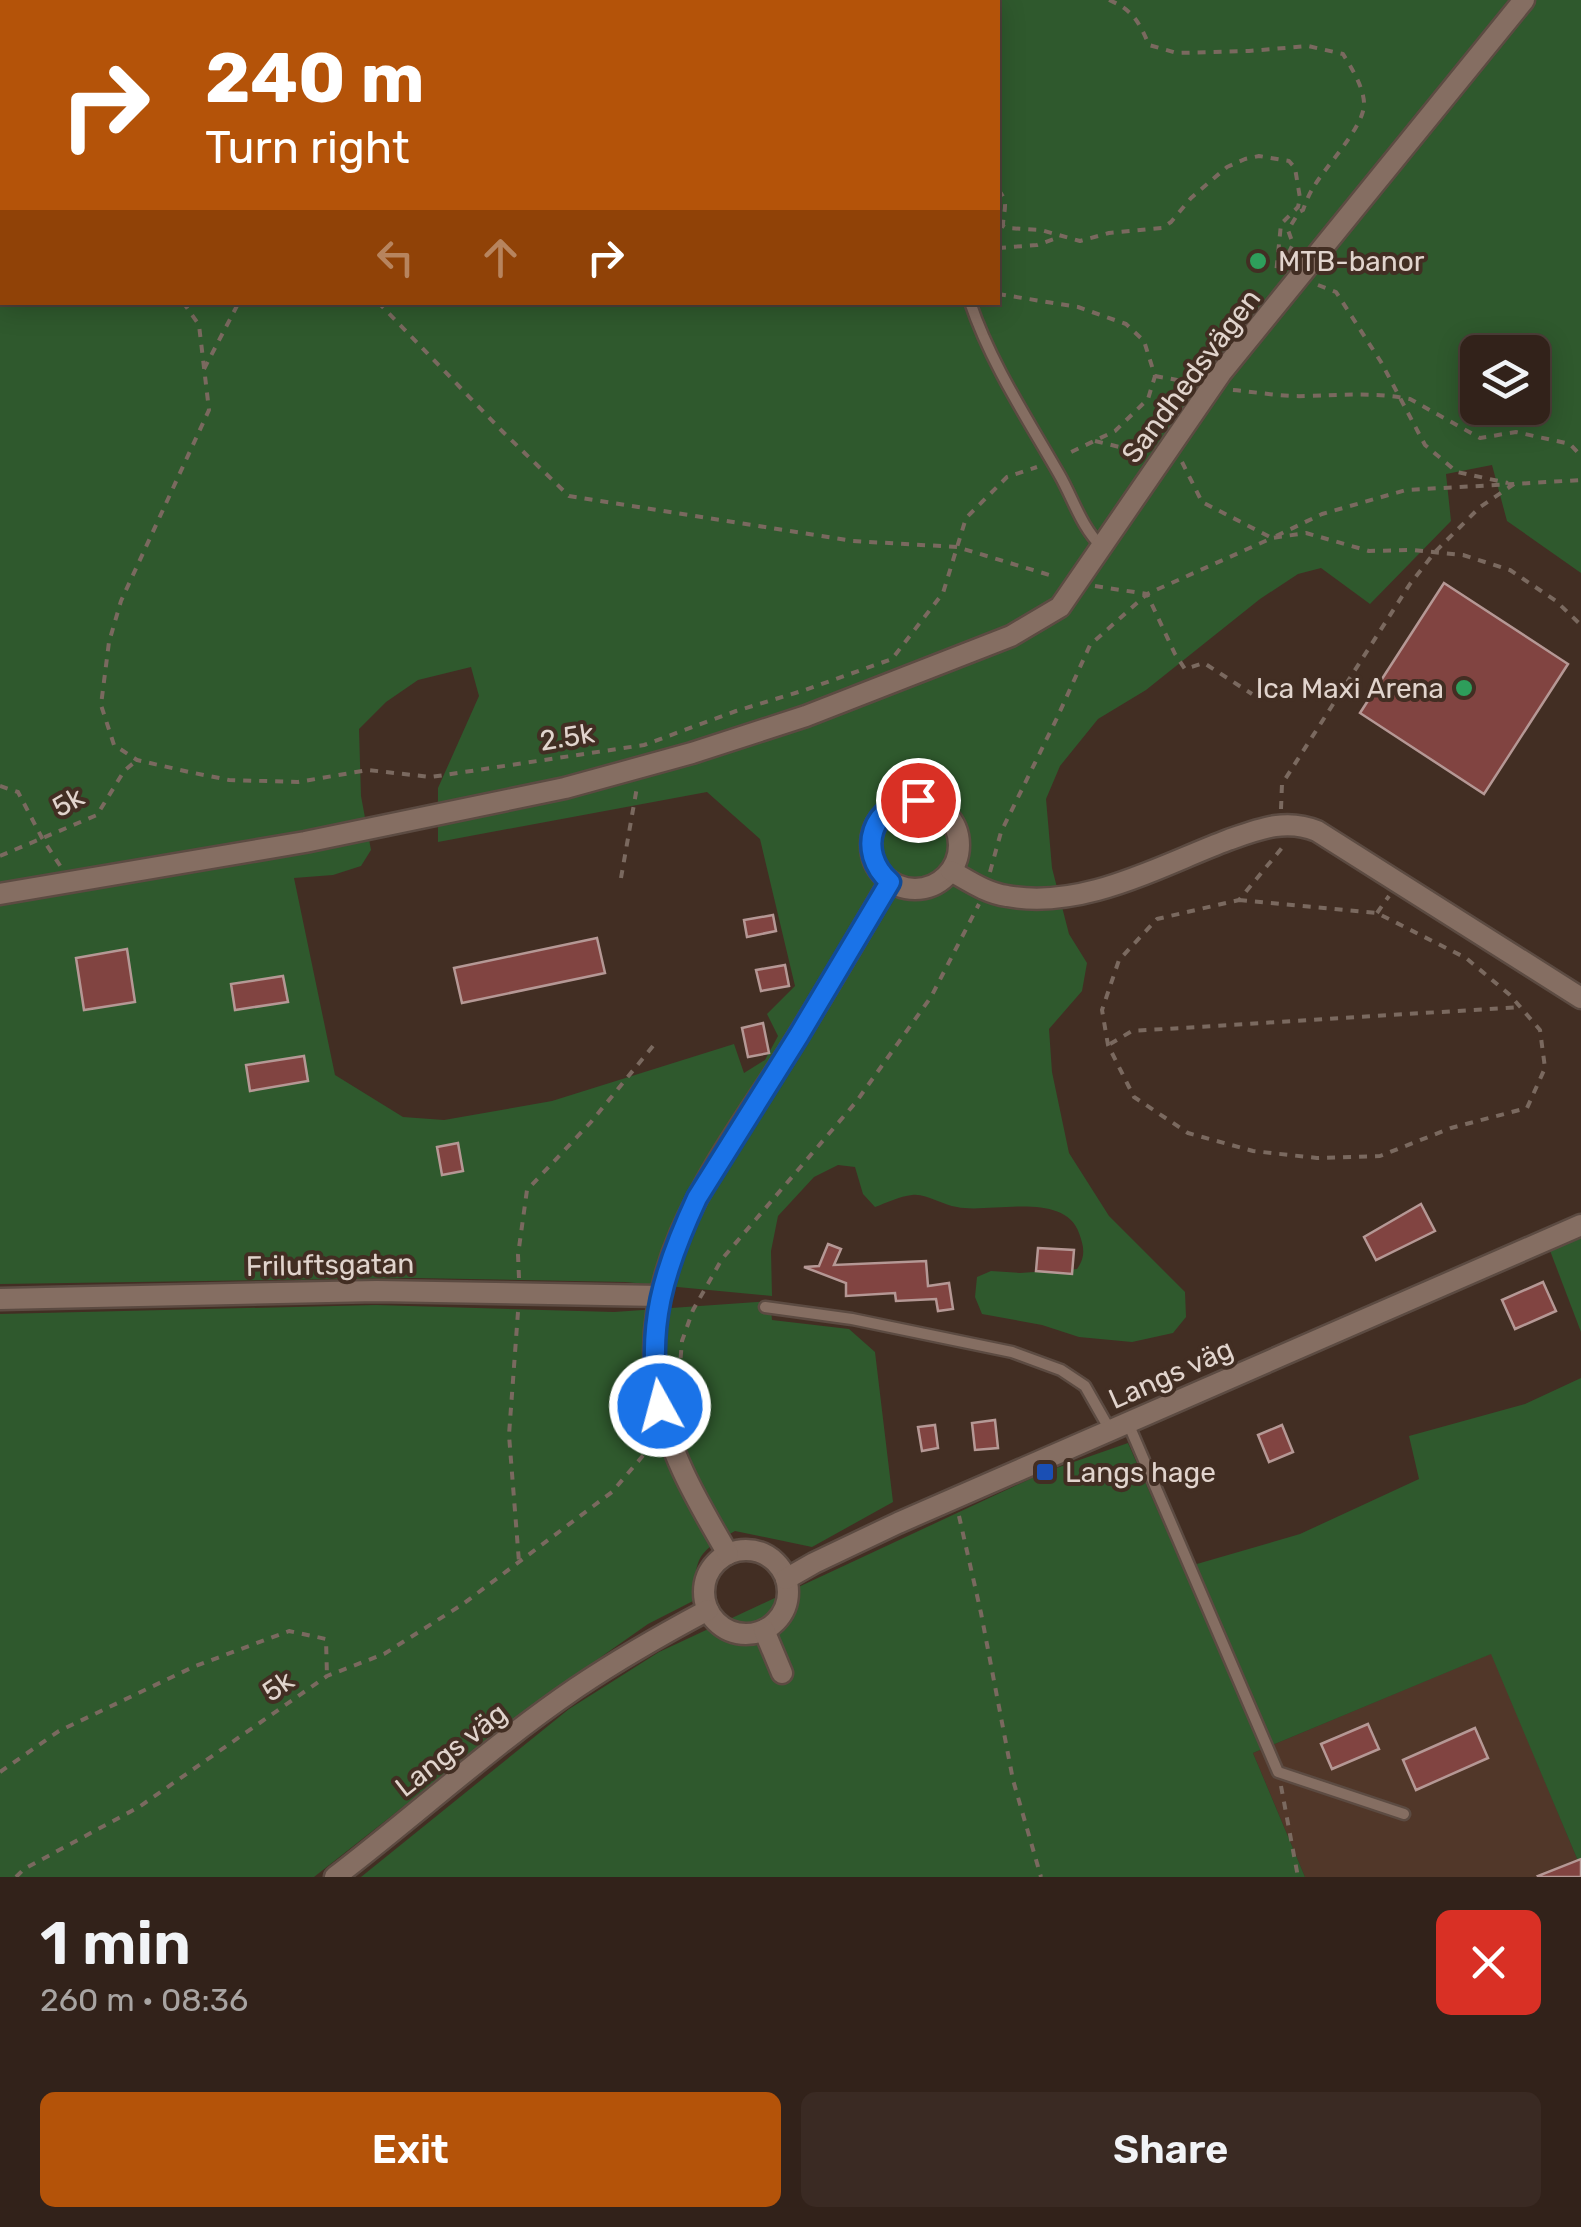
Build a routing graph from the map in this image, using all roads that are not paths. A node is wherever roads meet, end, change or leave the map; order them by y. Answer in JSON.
{"nodes":[{"id":1,"x":1524,"y":0,"type":"edge"},
{"id":2,"x":971,"y":305,"type":"edge"},
{"id":3,"x":1103,"y":548,"type":"junction"},
{"id":4,"x":951,"y":871,"type":"junction"},
{"id":5,"x":890,"y":882,"type":"junction"},
{"id":6,"x":0,"y":894,"type":"edge"},
{"id":7,"x":1581,"y":998,"type":"edge"},
{"id":8,"x":1581,"y":1225,"type":"edge"},
{"id":9,"x":660,"y":1296,"type":"junction"},
{"id":10,"x":0,"y":1298,"type":"edge"},
{"id":11,"x":765,"y":1307,"type":"dead end"},
{"id":12,"x":1119,"y":1427,"type":"junction"},
{"id":13,"x":728,"y":1554,"type":"junction"},
{"id":14,"x":786,"y":1579,"type":"junction"},
{"id":15,"x":708,"y":1610,"type":"junction"},
{"id":16,"x":764,"y":1630,"type":"junction"},
{"id":17,"x":782,"y":1672,"type":"dead end"},
{"id":18,"x":1404,"y":1814,"type":"dead end"},
{"id":19,"x":334,"y":1877,"type":"edge"}],
"edges":[{"from":1,"to":3,"type":"street","name":"Sandhedsvägen"},
{"from":2,"to":3,"type":"lane"},
{"from":3,"to":6,"type":"street","name":"Sandhedsvägen"},
{"from":4,"to":5,"type":"street"},
{"from":4,"to":5,"type":"street"},
{"from":4,"to":7,"type":"street"},
{"from":5,"to":9,"type":"street"},
{"from":8,"to":12,"type":"street","name":"Langs väg"},
{"from":9,"to":10,"type":"street","name":"Friluftsgatan"},
{"from":9,"to":13,"type":"street"},
{"from":11,"to":12,"type":"lane"},
{"from":12,"to":14,"type":"street","name":"Langs väg"},
{"from":12,"to":18,"type":"lane"},
{"from":13,"to":14,"type":"street"},
{"from":13,"to":15,"type":"street"},
{"from":14,"to":16,"type":"street"},
{"from":15,"to":16,"type":"street"},
{"from":15,"to":19,"type":"street","name":"Langs väg"},
{"from":16,"to":17,"type":"street"}]}
